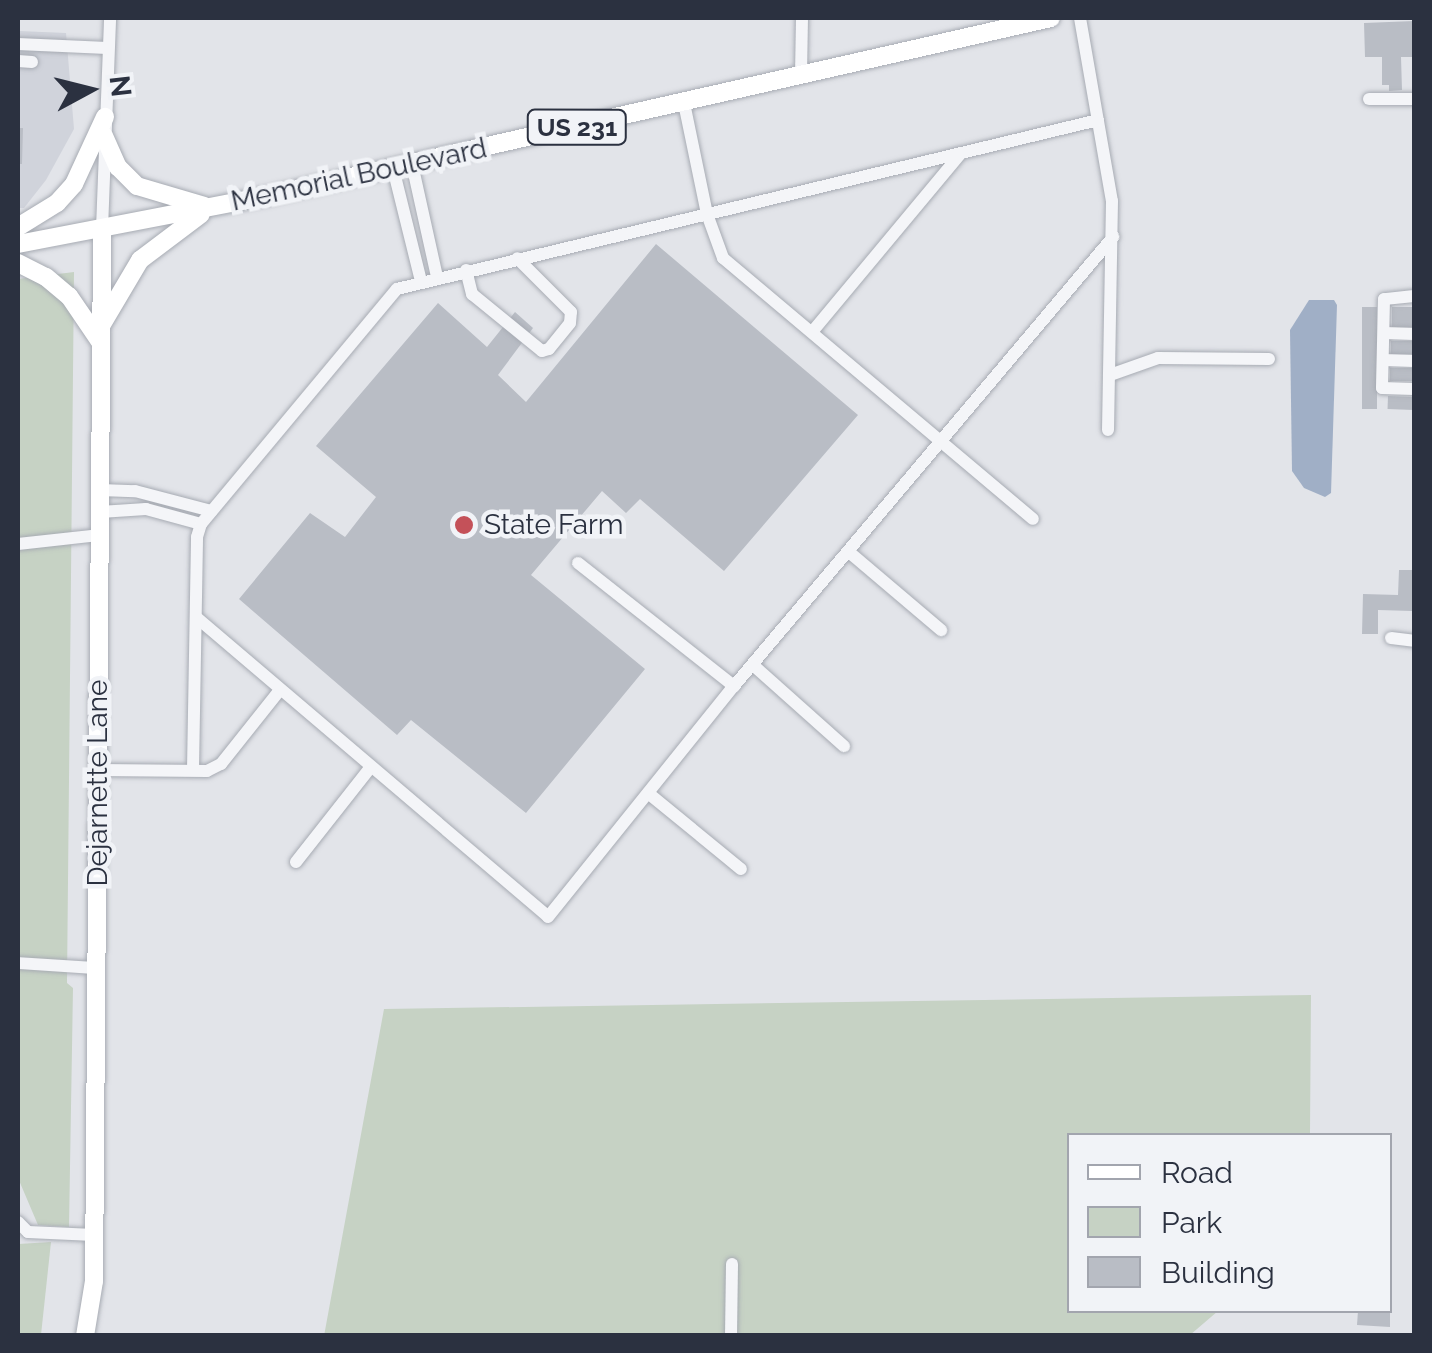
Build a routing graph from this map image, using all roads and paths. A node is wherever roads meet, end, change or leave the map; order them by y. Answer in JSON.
{"nodes":[{"id":1,"x":110,"y":18,"type":"edge"},
{"id":2,"x":802,"y":18,"type":"edge"},
{"id":3,"x":1050,"y":18,"type":"edge"},
{"id":4,"x":1080,"y":18,"type":"edge"},
{"id":5,"x":18,"y":44,"type":"edge"},
{"id":6,"x":107,"y":48,"type":"junction"},
{"id":7,"x":801,"y":75,"type":"junction"},
{"id":8,"x":1369,"y":99,"type":"dead end"},
{"id":9,"x":1414,"y":99,"type":"edge"},
{"id":10,"x":684,"y":103,"type":"junction"},
{"id":11,"x":1098,"y":120,"type":"junction"},
{"id":12,"x":104,"y":126,"type":"junction"},
{"id":13,"x":961,"y":153,"type":"junction"},
{"id":14,"x":403,"y":166,"type":"junction"},
{"id":15,"x":210,"y":208,"type":"junction"},
{"id":16,"x":707,"y":214,"type":"junction"},
{"id":17,"x":18,"y":227,"type":"edge"},
{"id":18,"x":102,"y":229,"type":"junction"},
{"id":19,"x":1113,"y":237,"type":"junction"},
{"id":20,"x":18,"y":244,"type":"edge"},
{"id":21,"x":518,"y":258,"type":"junction"},
{"id":22,"x":18,"y":263,"type":"edge"},
{"id":23,"x":466,"y":270,"type":"junction"},
{"id":24,"x":438,"y":277,"type":"junction"},
{"id":25,"x":421,"y":281,"type":"junction"},
{"id":26,"x":1414,"y":296,"type":"edge"},
{"id":27,"x":812,"y":332,"type":"junction"},
{"id":28,"x":1384,"y":333,"type":"junction"},
{"id":29,"x":101,"y":334,"type":"junction"},
{"id":30,"x":1414,"y":334,"type":"edge"},
{"id":31,"x":1270,"y":359,"type":"dead end"},
{"id":32,"x":1383,"y":360,"type":"junction"},
{"id":33,"x":1414,"y":361,"type":"edge"},
{"id":34,"x":1110,"y":375,"type":"junction"},
{"id":35,"x":1414,"y":388,"type":"edge"},
{"id":36,"x":1108,"y":430,"type":"dead end"},
{"id":37,"x":944,"y":443,"type":"junction"},
{"id":38,"x":100,"y":490,"type":"junction"},
{"id":39,"x":211,"y":511,"type":"junction"},
{"id":40,"x":100,"y":512,"type":"junction"},
{"id":41,"x":1034,"y":519,"type":"dead end"},
{"id":42,"x":201,"y":524,"type":"junction"},
{"id":43,"x":100,"y":535,"type":"junction"},
{"id":44,"x":18,"y":544,"type":"edge"},
{"id":45,"x":849,"y":552,"type":"junction"},
{"id":46,"x":578,"y":563,"type":"dead end"},
{"id":47,"x":196,"y":617,"type":"junction"},
{"id":48,"x":941,"y":630,"type":"dead end"},
{"id":49,"x":1390,"y":638,"type":"dead end"},
{"id":50,"x":1414,"y":640,"type":"edge"},
{"id":51,"x":752,"y":665,"type":"junction"},
{"id":52,"x":734,"y":686,"type":"junction"},
{"id":53,"x":279,"y":690,"type":"junction"},
{"id":54,"x":844,"y":746,"type":"dead end"},
{"id":55,"x":370,"y":768,"type":"junction"},
{"id":56,"x":98,"y":770,"type":"junction"},
{"id":57,"x":193,"y":770,"type":"junction"},
{"id":58,"x":648,"y":793,"type":"junction"},
{"id":59,"x":296,"y":862,"type":"dead end"},
{"id":60,"x":741,"y":870,"type":"dead end"},
{"id":61,"x":18,"y":963,"type":"edge"},
{"id":62,"x":96,"y":968,"type":"junction"},
{"id":63,"x":18,"y":1222,"type":"edge"},
{"id":64,"x":94,"y":1234,"type":"junction"},
{"id":65,"x":732,"y":1264,"type":"dead end"},
{"id":66,"x":85,"y":1336,"type":"edge"},
{"id":67,"x":731,"y":1336,"type":"edge"}],
"edges":[{"from":1,"to":6,"type":"street"},
{"from":2,"to":7,"type":"street"},
{"from":3,"to":7,"type":"main road","name":"Memorial Boulevard","number":"US 231"},
{"from":4,"to":11,"type":"street"},
{"from":5,"to":6,"type":"street"},
{"from":6,"to":12,"type":"street"},
{"from":7,"to":10,"type":"main road","name":"Memorial Boulevard","number":"US 231"},
{"from":8,"to":9,"type":"street"},
{"from":10,"to":14,"type":"main road","name":"Memorial Boulevard","number":"US 231"},
{"from":10,"to":16,"type":"street"},
{"from":11,"to":13,"type":"street"},
{"from":11,"to":19,"type":"street"},
{"from":12,"to":15,"type":"main road"},
{"from":12,"to":17,"type":"main road"},
{"from":12,"to":18,"type":"street"},
{"from":13,"to":16,"type":"street"},
{"from":13,"to":27,"type":"street"},
{"from":14,"to":15,"type":"main road","name":"Memorial Boulevard","number":"US 231"},
{"from":14,"to":24,"type":"street"},
{"from":14,"to":25,"type":"street"},
{"from":15,"to":18,"type":"main road","name":"Memorial Boulevard","number":"US 231"},
{"from":15,"to":29,"type":"main road"},
{"from":16,"to":21,"type":"street"},
{"from":16,"to":27,"type":"street"},
{"from":18,"to":20,"type":"main road","name":"Memorial Boulevard","number":"US 231"},
{"from":18,"to":29,"type":"main road","name":"Dejarnette Lane"},
{"from":19,"to":34,"type":"street"},
{"from":19,"to":37,"type":"street"},
{"from":21,"to":23,"type":"street"},
{"from":21,"to":23,"type":"street"},
{"from":22,"to":29,"type":"main road"},
{"from":23,"to":24,"type":"street"},
{"from":24,"to":25,"type":"street"},
{"from":25,"to":39,"type":"street"},
{"from":26,"to":28,"type":"street"},
{"from":27,"to":37,"type":"street"},
{"from":28,"to":30,"type":"street"},
{"from":28,"to":32,"type":"street"},
{"from":29,"to":38,"type":"main road","name":"Dejarnette Lane"},
{"from":31,"to":34,"type":"street"},
{"from":32,"to":33,"type":"street"},
{"from":32,"to":35,"type":"street"},
{"from":34,"to":36,"type":"street"},
{"from":37,"to":41,"type":"street"},
{"from":37,"to":45,"type":"street"},
{"from":38,"to":39,"type":"street"},
{"from":38,"to":40,"type":"main road","name":"Dejarnette Lane"},
{"from":39,"to":42,"type":"street"},
{"from":40,"to":42,"type":"street"},
{"from":40,"to":43,"type":"main road","name":"Dejarnette Lane"},
{"from":42,"to":47,"type":"street"},
{"from":43,"to":44,"type":"street"},
{"from":43,"to":56,"type":"main road","name":"Dejarnette Lane"},
{"from":45,"to":48,"type":"street"},
{"from":45,"to":51,"type":"street"},
{"from":46,"to":52,"type":"street"},
{"from":47,"to":53,"type":"street"},
{"from":47,"to":57,"type":"street"},
{"from":49,"to":50,"type":"street"},
{"from":51,"to":52,"type":"street"},
{"from":51,"to":54,"type":"street"},
{"from":52,"to":58,"type":"street"},
{"from":53,"to":55,"type":"street"},
{"from":53,"to":57,"type":"street"},
{"from":55,"to":58,"type":"street"},
{"from":55,"to":59,"type":"street"},
{"from":56,"to":57,"type":"street"},
{"from":56,"to":62,"type":"main road","name":"Dejarnette Lane"},
{"from":58,"to":60,"type":"street"},
{"from":61,"to":62,"type":"street"},
{"from":62,"to":64,"type":"main road","name":"Dejarnette Lane"},
{"from":63,"to":64,"type":"street"},
{"from":64,"to":66,"type":"main road","name":"Dejarnette Lane"},
{"from":65,"to":67,"type":"street"}]}
